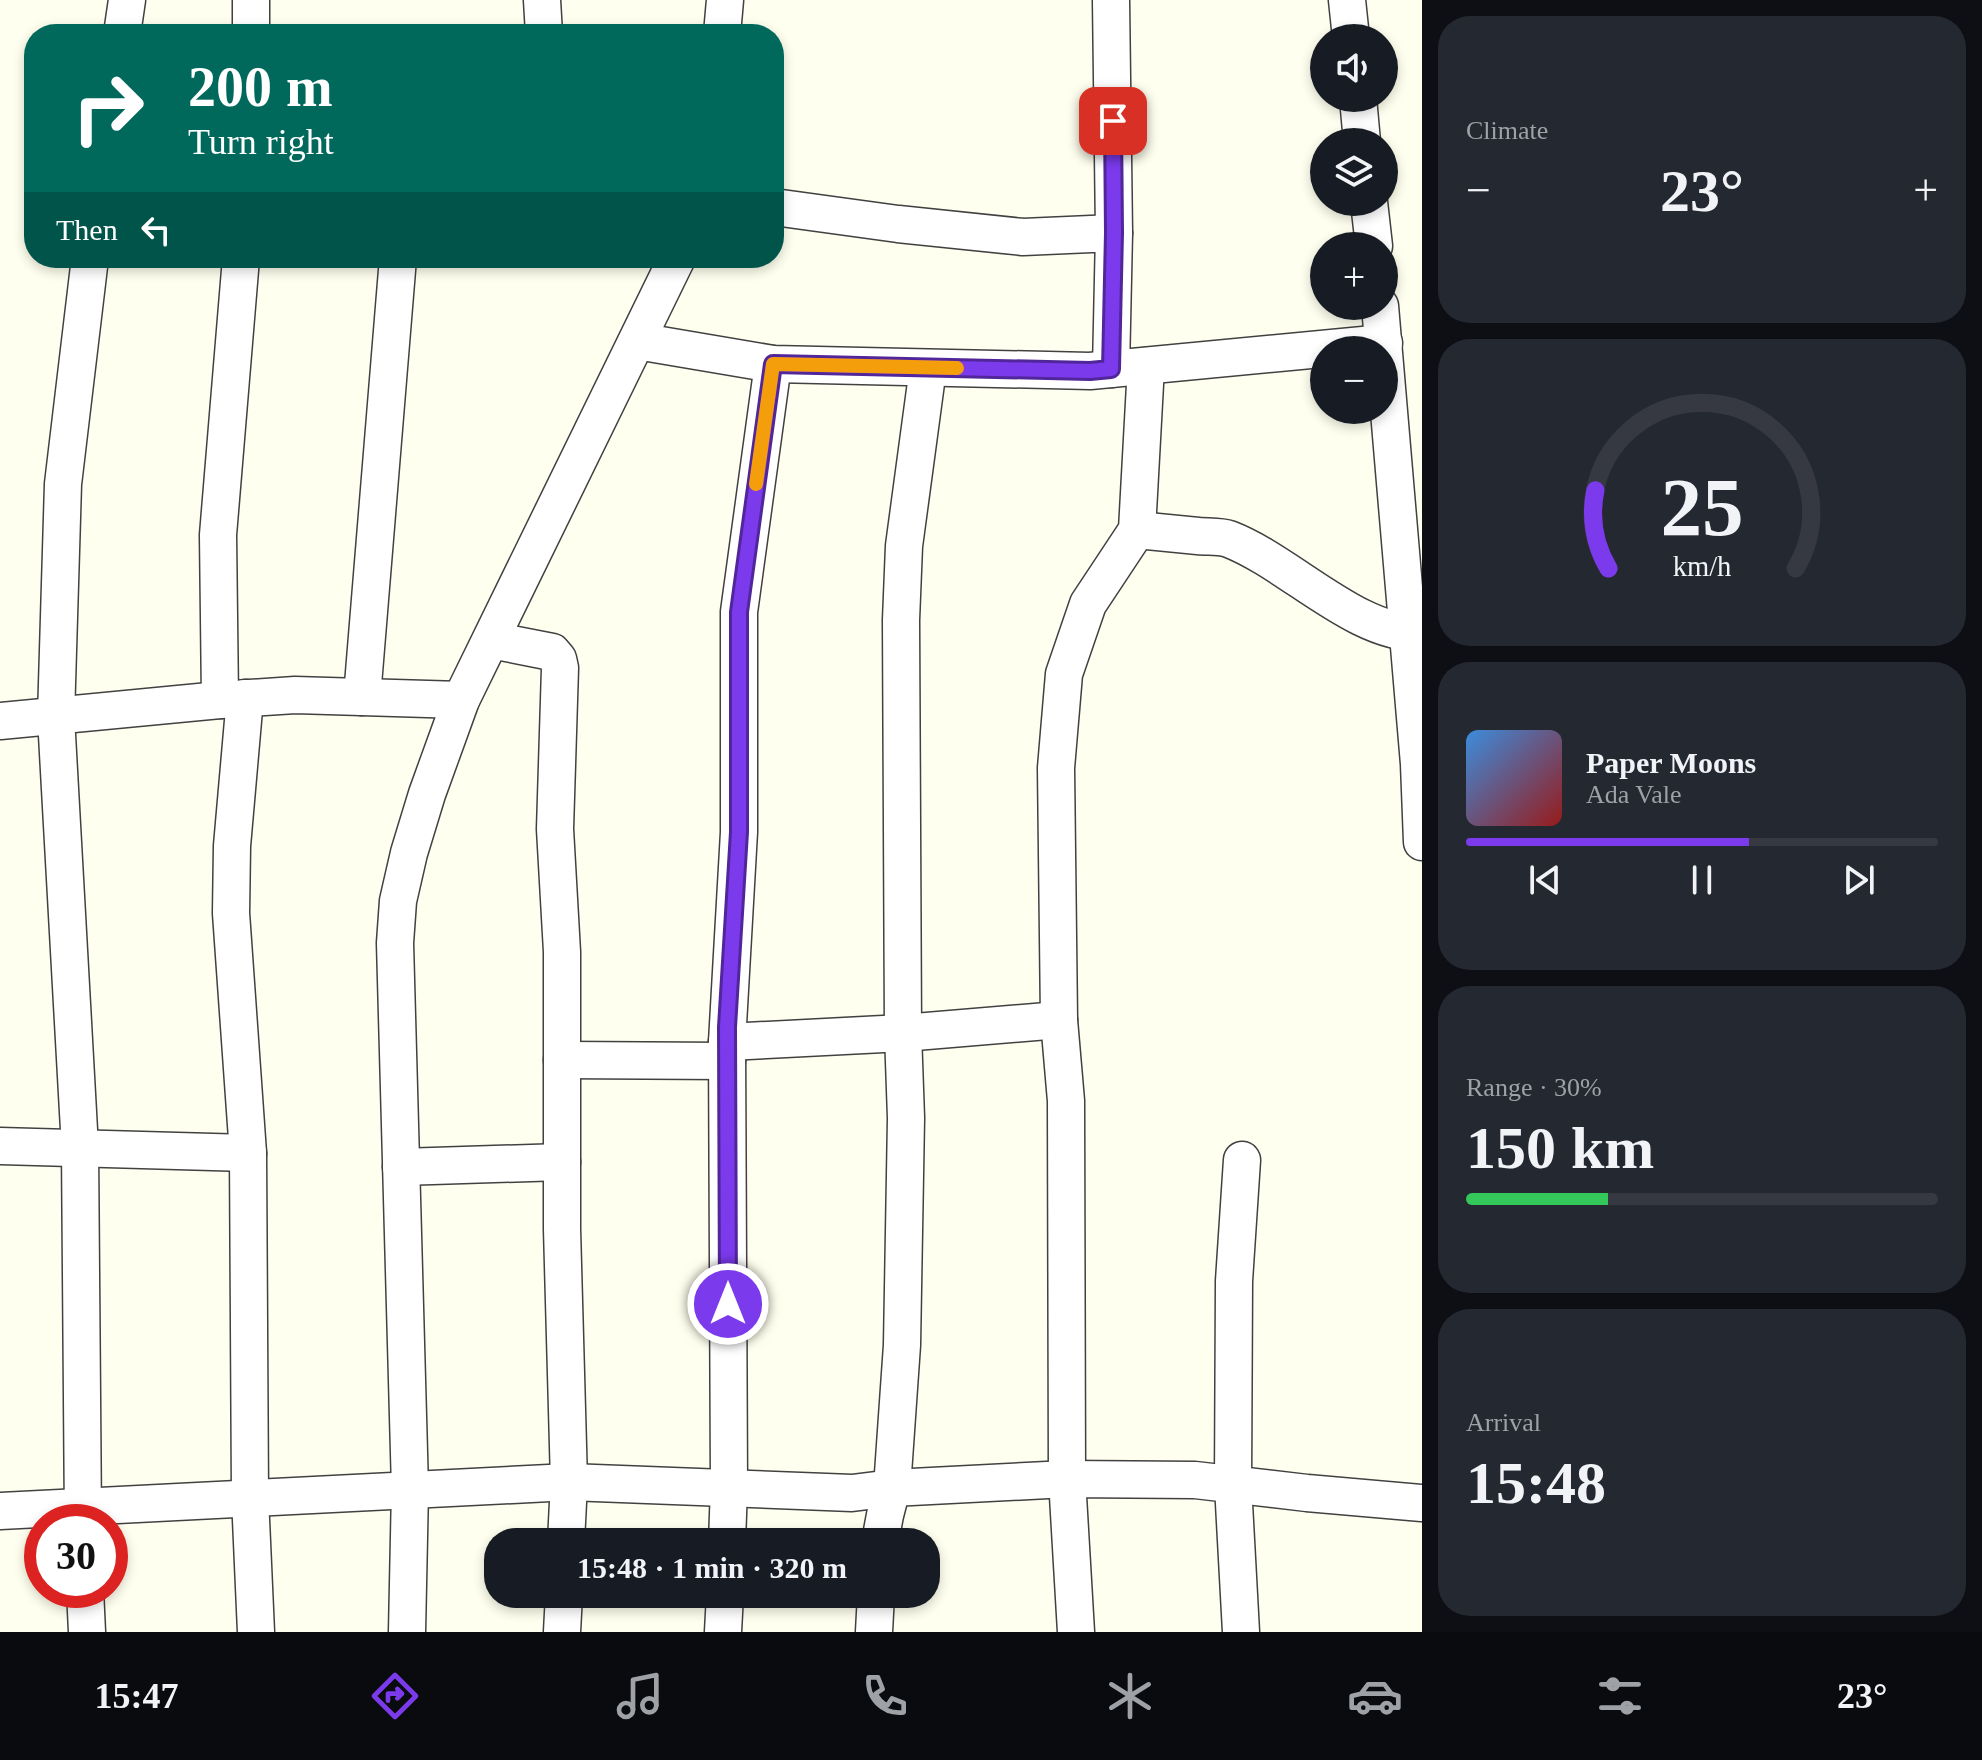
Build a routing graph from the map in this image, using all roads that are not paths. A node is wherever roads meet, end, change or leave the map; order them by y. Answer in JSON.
{"nodes":[{"id":1,"x":127,"y":0,"type":"edge"},
{"id":2,"x":251,"y":0,"type":"edge"},
{"id":3,"x":542,"y":0,"type":"edge"},
{"id":4,"x":725,"y":0,"type":"edge"},
{"id":5,"x":1111,"y":0,"type":"edge"},
{"id":6,"x":1347,"y":0,"type":"edge"},
{"id":7,"x":123,"y":24,"type":"edge"},
{"id":8,"x":251,"y":24,"type":"edge"},
{"id":9,"x":543,"y":24,"type":"edge"},
{"id":10,"x":723,"y":24,"type":"edge"},
{"id":11,"x":1350,"y":24,"type":"edge"},
{"id":12,"x":784,"y":208,"type":"edge"},
{"id":13,"x":1114,"y":233,"type":"junction"},
{"id":14,"x":89,"y":268,"type":"edge"},
{"id":15,"x":240,"y":268,"type":"edge"},
{"id":16,"x":397,"y":268,"type":"edge"},
{"id":17,"x":672,"y":268,"type":"edge"},
{"id":18,"x":637,"y":341,"type":"junction"},
{"id":19,"x":1310,"y":350,"type":"edge"},
{"id":20,"x":773,"y":364,"type":"junction"},
{"id":21,"x":1146,"y":366,"type":"junction"},
{"id":22,"x":928,"y":368,"type":"junction"},
{"id":23,"x":1111,"y":369,"type":"junction"},
{"id":24,"x":1393,"y":424,"type":"edge"},
{"id":25,"x":1137,"y":530,"type":"junction"},
{"id":26,"x":1415,"y":633,"type":"edge"},
{"id":27,"x":491,"y":640,"type":"junction"},
{"id":28,"x":362,"y":697,"type":"junction"},
{"id":29,"x":232,"y":699,"type":"junction"},
{"id":30,"x":461,"y":700,"type":"junction"},
{"id":31,"x":56,"y":717,"type":"junction"},
{"id":32,"x":0,"y":721,"type":"edge"},
{"id":33,"x":1422,"y":842,"type":"edge"},
{"id":34,"x":1059,"y":1020,"type":"junction"},
{"id":35,"x":903,"y":1033,"type":"junction"},
{"id":36,"x":727,"y":1052,"type":"junction"},
{"id":37,"x":562,"y":1060,"type":"junction"},
{"id":38,"x":0,"y":1146,"type":"edge"},
{"id":39,"x":80,"y":1148,"type":"junction"},
{"id":40,"x":248,"y":1153,"type":"junction"},
{"id":41,"x":1242,"y":1160,"type":"dead end"},
{"id":42,"x":562,"y":1162,"type":"junction"},
{"id":43,"x":401,"y":1167,"type":"junction"},
{"id":44,"x":1067,"y":1479,"type":"junction"},
{"id":45,"x":569,"y":1482,"type":"junction"},
{"id":46,"x":1233,"y":1485,"type":"junction"},
{"id":47,"x":729,"y":1487,"type":"junction"},
{"id":48,"x":892,"y":1488,"type":"junction"},
{"id":49,"x":410,"y":1489,"type":"junction"},
{"id":50,"x":250,"y":1497,"type":"junction"},
{"id":51,"x":1422,"y":1497,"type":"edge"},
{"id":52,"x":82,"y":1504,"type":"edge"},
{"id":53,"x":1422,"y":1504,"type":"edge"},
{"id":54,"x":128,"y":1509,"type":"edge"},
{"id":55,"x":0,"y":1511,"type":"edge"},
{"id":56,"x":24,"y":1512,"type":"edge"},
{"id":57,"x":567,"y":1528,"type":"edge"},
{"id":58,"x":728,"y":1528,"type":"edge"},
{"id":59,"x":883,"y":1528,"type":"edge"},
{"id":60,"x":86,"y":1608,"type":"edge"},
{"id":61,"x":563,"y":1608,"type":"edge"},
{"id":62,"x":724,"y":1608,"type":"edge"},
{"id":63,"x":875,"y":1608,"type":"edge"},
{"id":64,"x":87,"y":1632,"type":"edge"},
{"id":65,"x":256,"y":1632,"type":"edge"},
{"id":66,"x":407,"y":1632,"type":"edge"},
{"id":67,"x":562,"y":1632,"type":"edge"},
{"id":68,"x":723,"y":1632,"type":"edge"},
{"id":69,"x":874,"y":1632,"type":"edge"},
{"id":70,"x":1076,"y":1632,"type":"edge"},
{"id":71,"x":1241,"y":1632,"type":"edge"}],
"edges":[{"from":1,"to":7,"type":"street"},
{"from":2,"to":8,"type":"street"},
{"from":3,"to":9,"type":"street"},
{"from":4,"to":10,"type":"street"},
{"from":5,"to":13,"type":"street"},
{"from":6,"to":11,"type":"street"},
{"from":12,"to":13,"type":"street"},
{"from":13,"to":23,"type":"street"},
{"from":14,"to":31,"type":"street"},
{"from":15,"to":29,"type":"street"},
{"from":16,"to":28,"type":"street"},
{"from":17,"to":18,"type":"street"},
{"from":18,"to":20,"type":"street"},
{"from":18,"to":27,"type":"street"},
{"from":19,"to":21,"type":"street"},
{"from":20,"to":22,"type":"street"},
{"from":20,"to":36,"type":"street"},
{"from":21,"to":23,"type":"street"},
{"from":21,"to":25,"type":"street"},
{"from":22,"to":23,"type":"street"},
{"from":22,"to":35,"type":"street"},
{"from":24,"to":26,"type":"street"},
{"from":25,"to":26,"type":"street"},
{"from":25,"to":34,"type":"street"},
{"from":26,"to":33,"type":"street"},
{"from":27,"to":30,"type":"street"},
{"from":27,"to":37,"type":"street"},
{"from":28,"to":29,"type":"street"},
{"from":28,"to":30,"type":"street"},
{"from":29,"to":31,"type":"street"},
{"from":29,"to":40,"type":"street"},
{"from":30,"to":43,"type":"street"},
{"from":31,"to":32,"type":"street"},
{"from":31,"to":39,"type":"street"},
{"from":34,"to":35,"type":"street"},
{"from":34,"to":44,"type":"street"},
{"from":35,"to":36,"type":"street"},
{"from":35,"to":48,"type":"street"},
{"from":36,"to":37,"type":"street"},
{"from":36,"to":47,"type":"street"},
{"from":37,"to":42,"type":"street"},
{"from":38,"to":39,"type":"street"},
{"from":39,"to":40,"type":"street"},
{"from":39,"to":52,"type":"street"},
{"from":40,"to":50,"type":"street"},
{"from":41,"to":46,"type":"street"},
{"from":42,"to":43,"type":"street"},
{"from":42,"to":45,"type":"street"},
{"from":43,"to":49,"type":"street"},
{"from":44,"to":46,"type":"street"},
{"from":44,"to":48,"type":"street"},
{"from":44,"to":70,"type":"street"},
{"from":45,"to":47,"type":"street"},
{"from":45,"to":49,"type":"street"},
{"from":45,"to":57,"type":"street"},
{"from":46,"to":53,"type":"street"},
{"from":46,"to":71,"type":"street"},
{"from":47,"to":48,"type":"street"},
{"from":47,"to":58,"type":"street"},
{"from":48,"to":59,"type":"street"},
{"from":49,"to":50,"type":"street"},
{"from":49,"to":66,"type":"street"},
{"from":50,"to":54,"type":"street"},
{"from":50,"to":65,"type":"street"},
{"from":51,"to":53,"type":"street"},
{"from":55,"to":56,"type":"street"},
{"from":60,"to":64,"type":"street"},
{"from":61,"to":67,"type":"street"},
{"from":62,"to":68,"type":"street"},
{"from":63,"to":69,"type":"street"}]}
